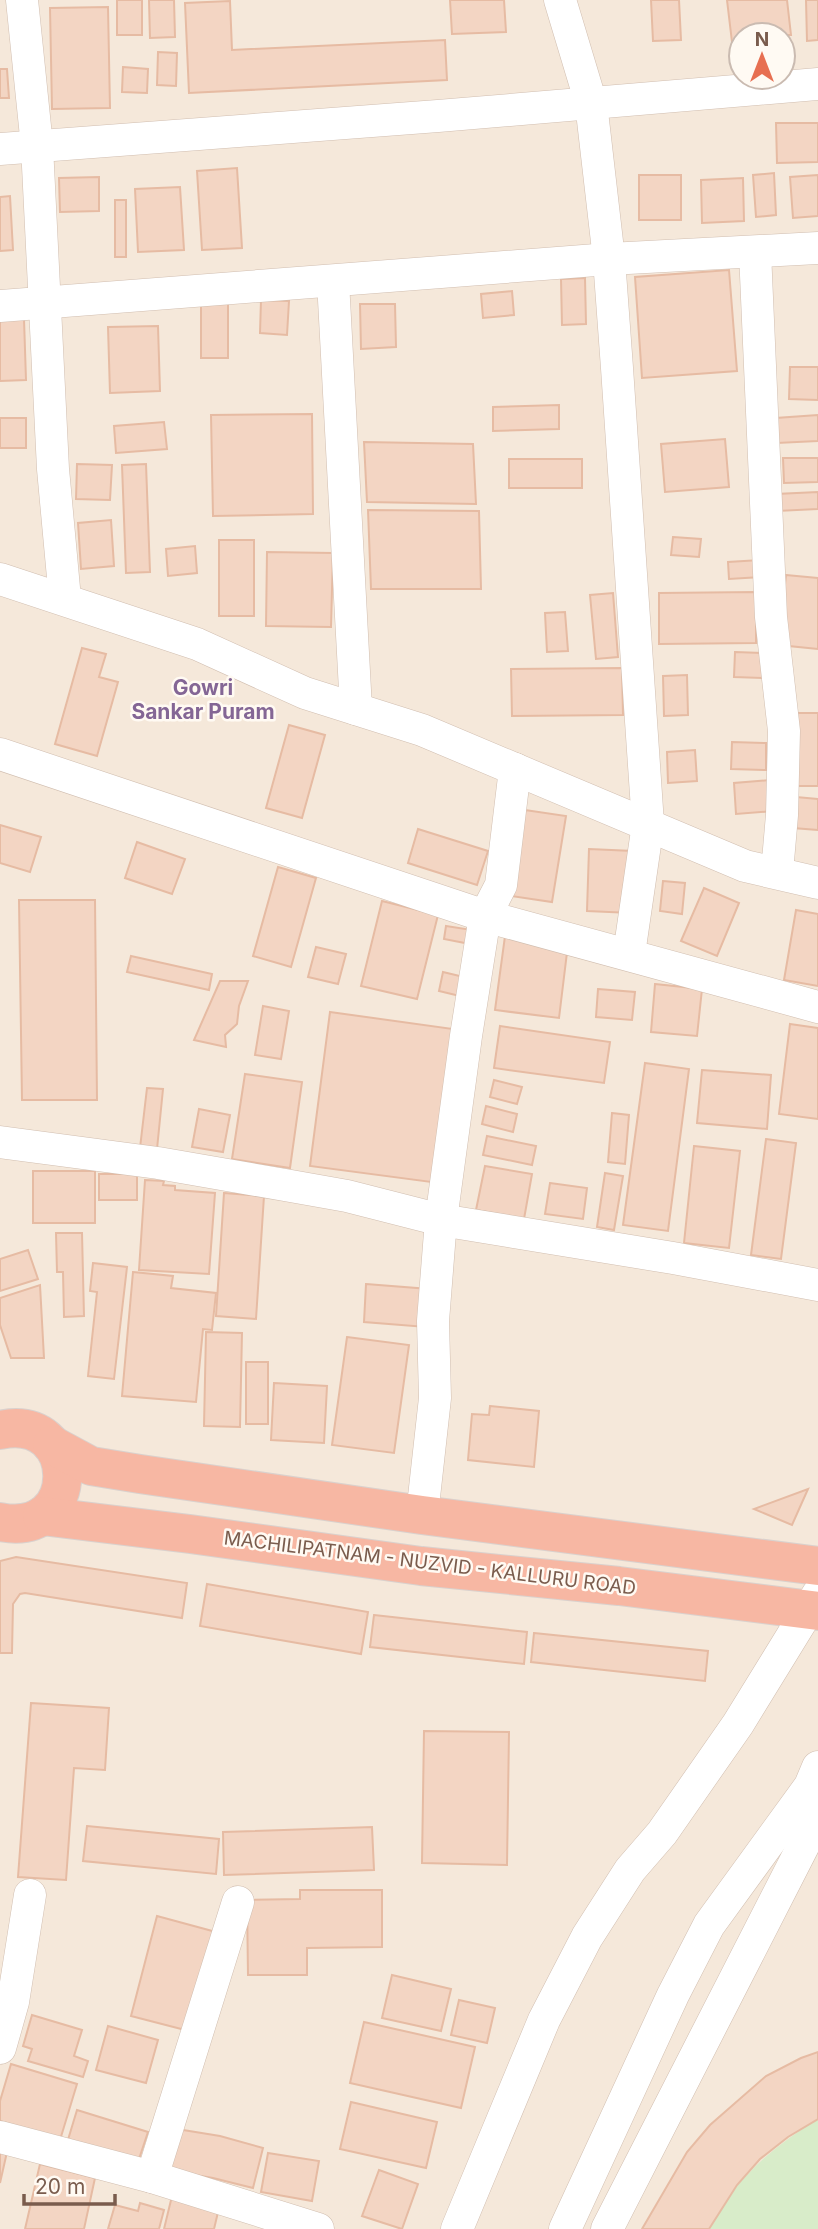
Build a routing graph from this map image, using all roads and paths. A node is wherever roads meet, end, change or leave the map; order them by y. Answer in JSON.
{"nodes":[{"id":1,"x":22,"y":0,"type":"edge"},
{"id":2,"x":560,"y":0,"type":"edge"},
{"id":3,"x":818,"y":84,"type":"edge"},
{"id":4,"x":591,"y":103,"type":"junction"},
{"id":5,"x":37,"y":146,"type":"junction"},
{"id":6,"x":0,"y":149,"type":"edge"},
{"id":7,"x":818,"y":248,"type":"edge"},
{"id":8,"x":755,"y":252,"type":"junction"},
{"id":9,"x":609,"y":259,"type":"junction"},
{"id":10,"x":333,"y":281,"type":"junction"},
{"id":11,"x":45,"y":302,"type":"junction"},
{"id":12,"x":0,"y":306,"type":"edge"},
{"id":13,"x":0,"y":579,"type":"edge"},
{"id":14,"x":65,"y":599,"type":"junction"},
{"id":15,"x":356,"y":709,"type":"junction"},
{"id":16,"x":0,"y":754,"type":"edge"},
{"id":17,"x":515,"y":769,"type":"junction"},
{"id":18,"x":648,"y":824,"type":"junction"},
{"id":19,"x":777,"y":872,"type":"junction"},
{"id":20,"x":818,"y":883,"type":"edge"},
{"id":21,"x":485,"y":916,"type":"junction"},
{"id":22,"x":629,"y":954,"type":"junction"},
{"id":23,"x":818,"y":1007,"type":"edge"},
{"id":24,"x":0,"y":1142,"type":"edge"},
{"id":25,"x":441,"y":1220,"type":"junction"},
{"id":26,"x":818,"y":1285,"type":"edge"},
{"id":27,"x":0,"y":1398,"type":"edge"},
{"id":28,"x":28,"y":1436,"type":"edge"},
{"id":29,"x":422,"y":1515,"type":"junction"},
{"id":30,"x":43,"y":1516,"type":"junction"},
{"id":31,"x":0,"y":1522,"type":"edge"},
{"id":32,"x":818,"y":1566,"type":"edge"},
{"id":33,"x":815,"y":1605,"type":"edge"},
{"id":34,"x":818,"y":1767,"type":"edge"},
{"id":35,"x":818,"y":1816,"type":"edge"},
{"id":36,"x":30,"y":1895,"type":"dead end"},
{"id":37,"x":239,"y":1902,"type":"dead end"},
{"id":38,"x":0,"y":2048,"type":"edge"},
{"id":39,"x":0,"y":2137,"type":"edge"},
{"id":40,"x":152,"y":2176,"type":"junction"},
{"id":41,"x":317,"y":2229,"type":"edge"},
{"id":42,"x":457,"y":2229,"type":"edge"},
{"id":43,"x":565,"y":2229,"type":"edge"},
{"id":44,"x":607,"y":2229,"type":"edge"}],
"edges":[{"from":1,"to":5,"type":"street"},
{"from":2,"to":4,"type":"street"},
{"from":3,"to":4,"type":"street"},
{"from":4,"to":5,"type":"street"},
{"from":4,"to":9,"type":"street"},
{"from":5,"to":6,"type":"street"},
{"from":5,"to":11,"type":"street"},
{"from":7,"to":8,"type":"street"},
{"from":8,"to":9,"type":"street"},
{"from":8,"to":19,"type":"street"},
{"from":9,"to":10,"type":"street"},
{"from":9,"to":18,"type":"street"},
{"from":10,"to":11,"type":"street"},
{"from":10,"to":15,"type":"street"},
{"from":11,"to":12,"type":"street"},
{"from":11,"to":14,"type":"street"},
{"from":13,"to":14,"type":"street"},
{"from":14,"to":15,"type":"street"},
{"from":15,"to":17,"type":"street"},
{"from":16,"to":21,"type":"street"},
{"from":17,"to":18,"type":"street"},
{"from":17,"to":21,"type":"street"},
{"from":18,"to":19,"type":"street"},
{"from":18,"to":22,"type":"street"},
{"from":19,"to":20,"type":"street"},
{"from":21,"to":22,"type":"street"},
{"from":21,"to":25,"type":"street"},
{"from":22,"to":23,"type":"street"},
{"from":24,"to":25,"type":"street"},
{"from":25,"to":26,"type":"street"},
{"from":25,"to":29,"type":"street"},
{"from":27,"to":28,"type":"highway"},
{"from":28,"to":29,"type":"highway"},
{"from":28,"to":30,"type":"highway"},
{"from":29,"to":32,"type":"highway"},
{"from":30,"to":31,"type":"highway"},
{"from":30,"to":33,"type":"highway","name":"MACHILIPATNAM - NUZVID - KALLURU ROAD"},
{"from":33,"to":42,"type":"street"},
{"from":34,"to":43,"type":"street"},
{"from":35,"to":44,"type":"street"},
{"from":36,"to":38,"type":"street"},
{"from":37,"to":40,"type":"street"},
{"from":39,"to":40,"type":"street"},
{"from":40,"to":41,"type":"street"}]}
